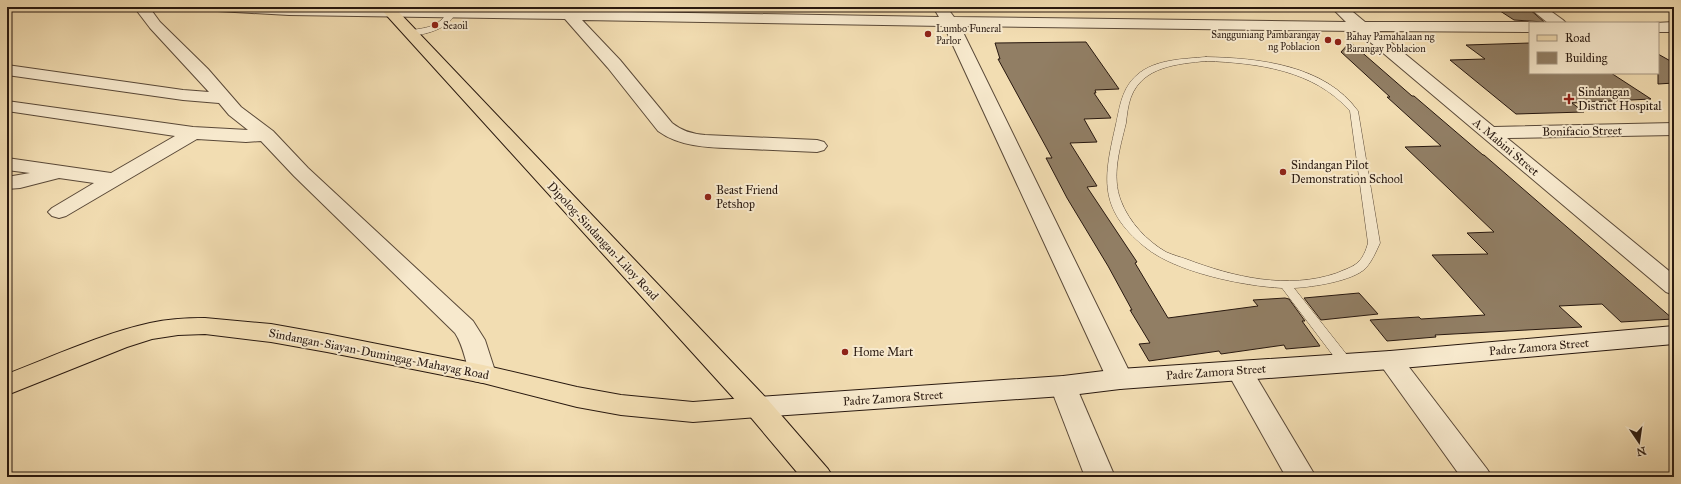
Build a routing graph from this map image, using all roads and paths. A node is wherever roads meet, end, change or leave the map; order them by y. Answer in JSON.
{"nodes":[{"id":1,"x":140,"y":7,"type":"edge"},
{"id":2,"x":218,"y":7,"type":"edge"},
{"id":3,"x":1338,"y":7,"type":"edge"},
{"id":4,"x":1535,"y":7,"type":"edge"},
{"id":5,"x":388,"y":9,"type":"edge"},
{"id":6,"x":558,"y":12,"type":"edge"},
{"id":7,"x":452,"y":13,"type":"junction"},
{"id":8,"x":946,"y":15,"type":"edge"},
{"id":9,"x":1557,"y":22,"type":"edge"},
{"id":10,"x":1529,"y":27,"type":"edge"},
{"id":11,"x":1659,"y":27,"type":"edge"},
{"id":12,"x":1674,"y":27,"type":"edge"},
{"id":13,"x":1361,"y":28,"type":"junction"},
{"id":14,"x":410,"y":33,"type":"junction"},
{"id":15,"x":7,"y":70,"type":"edge"},
{"id":16,"x":223,"y":98,"type":"junction"},
{"id":17,"x":7,"y":106,"type":"edge"},
{"id":18,"x":1674,"y":129,"type":"edge"},
{"id":19,"x":193,"y":133,"type":"junction"},
{"id":20,"x":1490,"y":133,"type":"junction"},
{"id":21,"x":266,"y":135,"type":"junction"},
{"id":22,"x":817,"y":146,"type":"dead end"},
{"id":23,"x":7,"y":164,"type":"edge"},
{"id":24,"x":59,"y":172,"type":"junction"},
{"id":25,"x":114,"y":180,"type":"junction"},
{"id":26,"x":7,"y":183,"type":"edge"},
{"id":27,"x":59,"y":212,"type":"dead end"},
{"id":28,"x":1285,"y":284,"type":"junction"},
{"id":29,"x":1674,"y":287,"type":"edge"},
{"id":30,"x":1674,"y":335,"type":"edge"},
{"id":31,"x":1390,"y":360,"type":"junction"},
{"id":32,"x":1346,"y":363,"type":"junction"},
{"id":33,"x":1239,"y":370,"type":"junction"},
{"id":34,"x":483,"y":374,"type":"junction"},
{"id":35,"x":1120,"y":379,"type":"junction"},
{"id":36,"x":7,"y":385,"type":"edge"},
{"id":37,"x":1063,"y":386,"type":"junction"},
{"id":38,"x":758,"y":407,"type":"junction"},
{"id":39,"x":818,"y":477,"type":"edge"},
{"id":40,"x":1100,"y":477,"type":"edge"},
{"id":41,"x":1301,"y":477,"type":"edge"},
{"id":42,"x":1477,"y":477,"type":"edge"}],
"edges":[{"from":1,"to":16,"type":"street"},
{"from":2,"to":5,"type":"street"},
{"from":3,"to":13,"type":"street","name":"A. Mabini Street"},
{"from":4,"to":9,"type":"street"},
{"from":5,"to":7,"type":"street"},
{"from":5,"to":14,"type":"main road","name":"Dipolog-Sindangan-Liloy Road"},
{"from":6,"to":7,"type":"street"},
{"from":6,"to":8,"type":"street"},
{"from":6,"to":22,"type":"street"},
{"from":7,"to":14,"type":"lane"},
{"from":8,"to":13,"type":"street"},
{"from":8,"to":35,"type":"street"},
{"from":10,"to":13,"type":"street"},
{"from":11,"to":12,"type":"street"},
{"from":13,"to":20,"type":"street","name":"A. Mabini Street"},
{"from":14,"to":38,"type":"main road","name":"Dipolog-Sindangan-Liloy Road"},
{"from":15,"to":16,"type":"street"},
{"from":16,"to":21,"type":"street"},
{"from":17,"to":19,"type":"street"},
{"from":18,"to":20,"type":"street","name":"Bonifacio Street"},
{"from":19,"to":21,"type":"street"},
{"from":19,"to":25,"type":"street"},
{"from":20,"to":29,"type":"street","name":"A. Mabini Street"},
{"from":21,"to":34,"type":"street"},
{"from":23,"to":24,"type":"street"},
{"from":24,"to":25,"type":"street"},
{"from":24,"to":26,"type":"street"},
{"from":25,"to":27,"type":"street"},
{"from":28,"to":28,"type":"lane"},
{"from":28,"to":32,"type":"lane"},
{"from":30,"to":31,"type":"street","name":"Padre Zamora Street"},
{"from":31,"to":32,"type":"street","name":"Padre Zamora Street"},
{"from":31,"to":42,"type":"street"},
{"from":32,"to":33,"type":"street","name":"Padre Zamora Street"},
{"from":33,"to":35,"type":"street","name":"Padre Zamora Street"},
{"from":33,"to":41,"type":"street"},
{"from":34,"to":36,"type":"main road","name":"Sindangan-Siayan-Dumingag-Mahayag Road"},
{"from":34,"to":38,"type":"main road","name":"Sindangan-Siayan-Dumingag-Mahayag Road"},
{"from":35,"to":37,"type":"street","name":"Padre Zamora Street"},
{"from":37,"to":38,"type":"street","name":"Padre Zamora Street"},
{"from":37,"to":40,"type":"street"},
{"from":38,"to":39,"type":"main road","name":"Dipolog-Sindangan-Liloy Road"}]}
